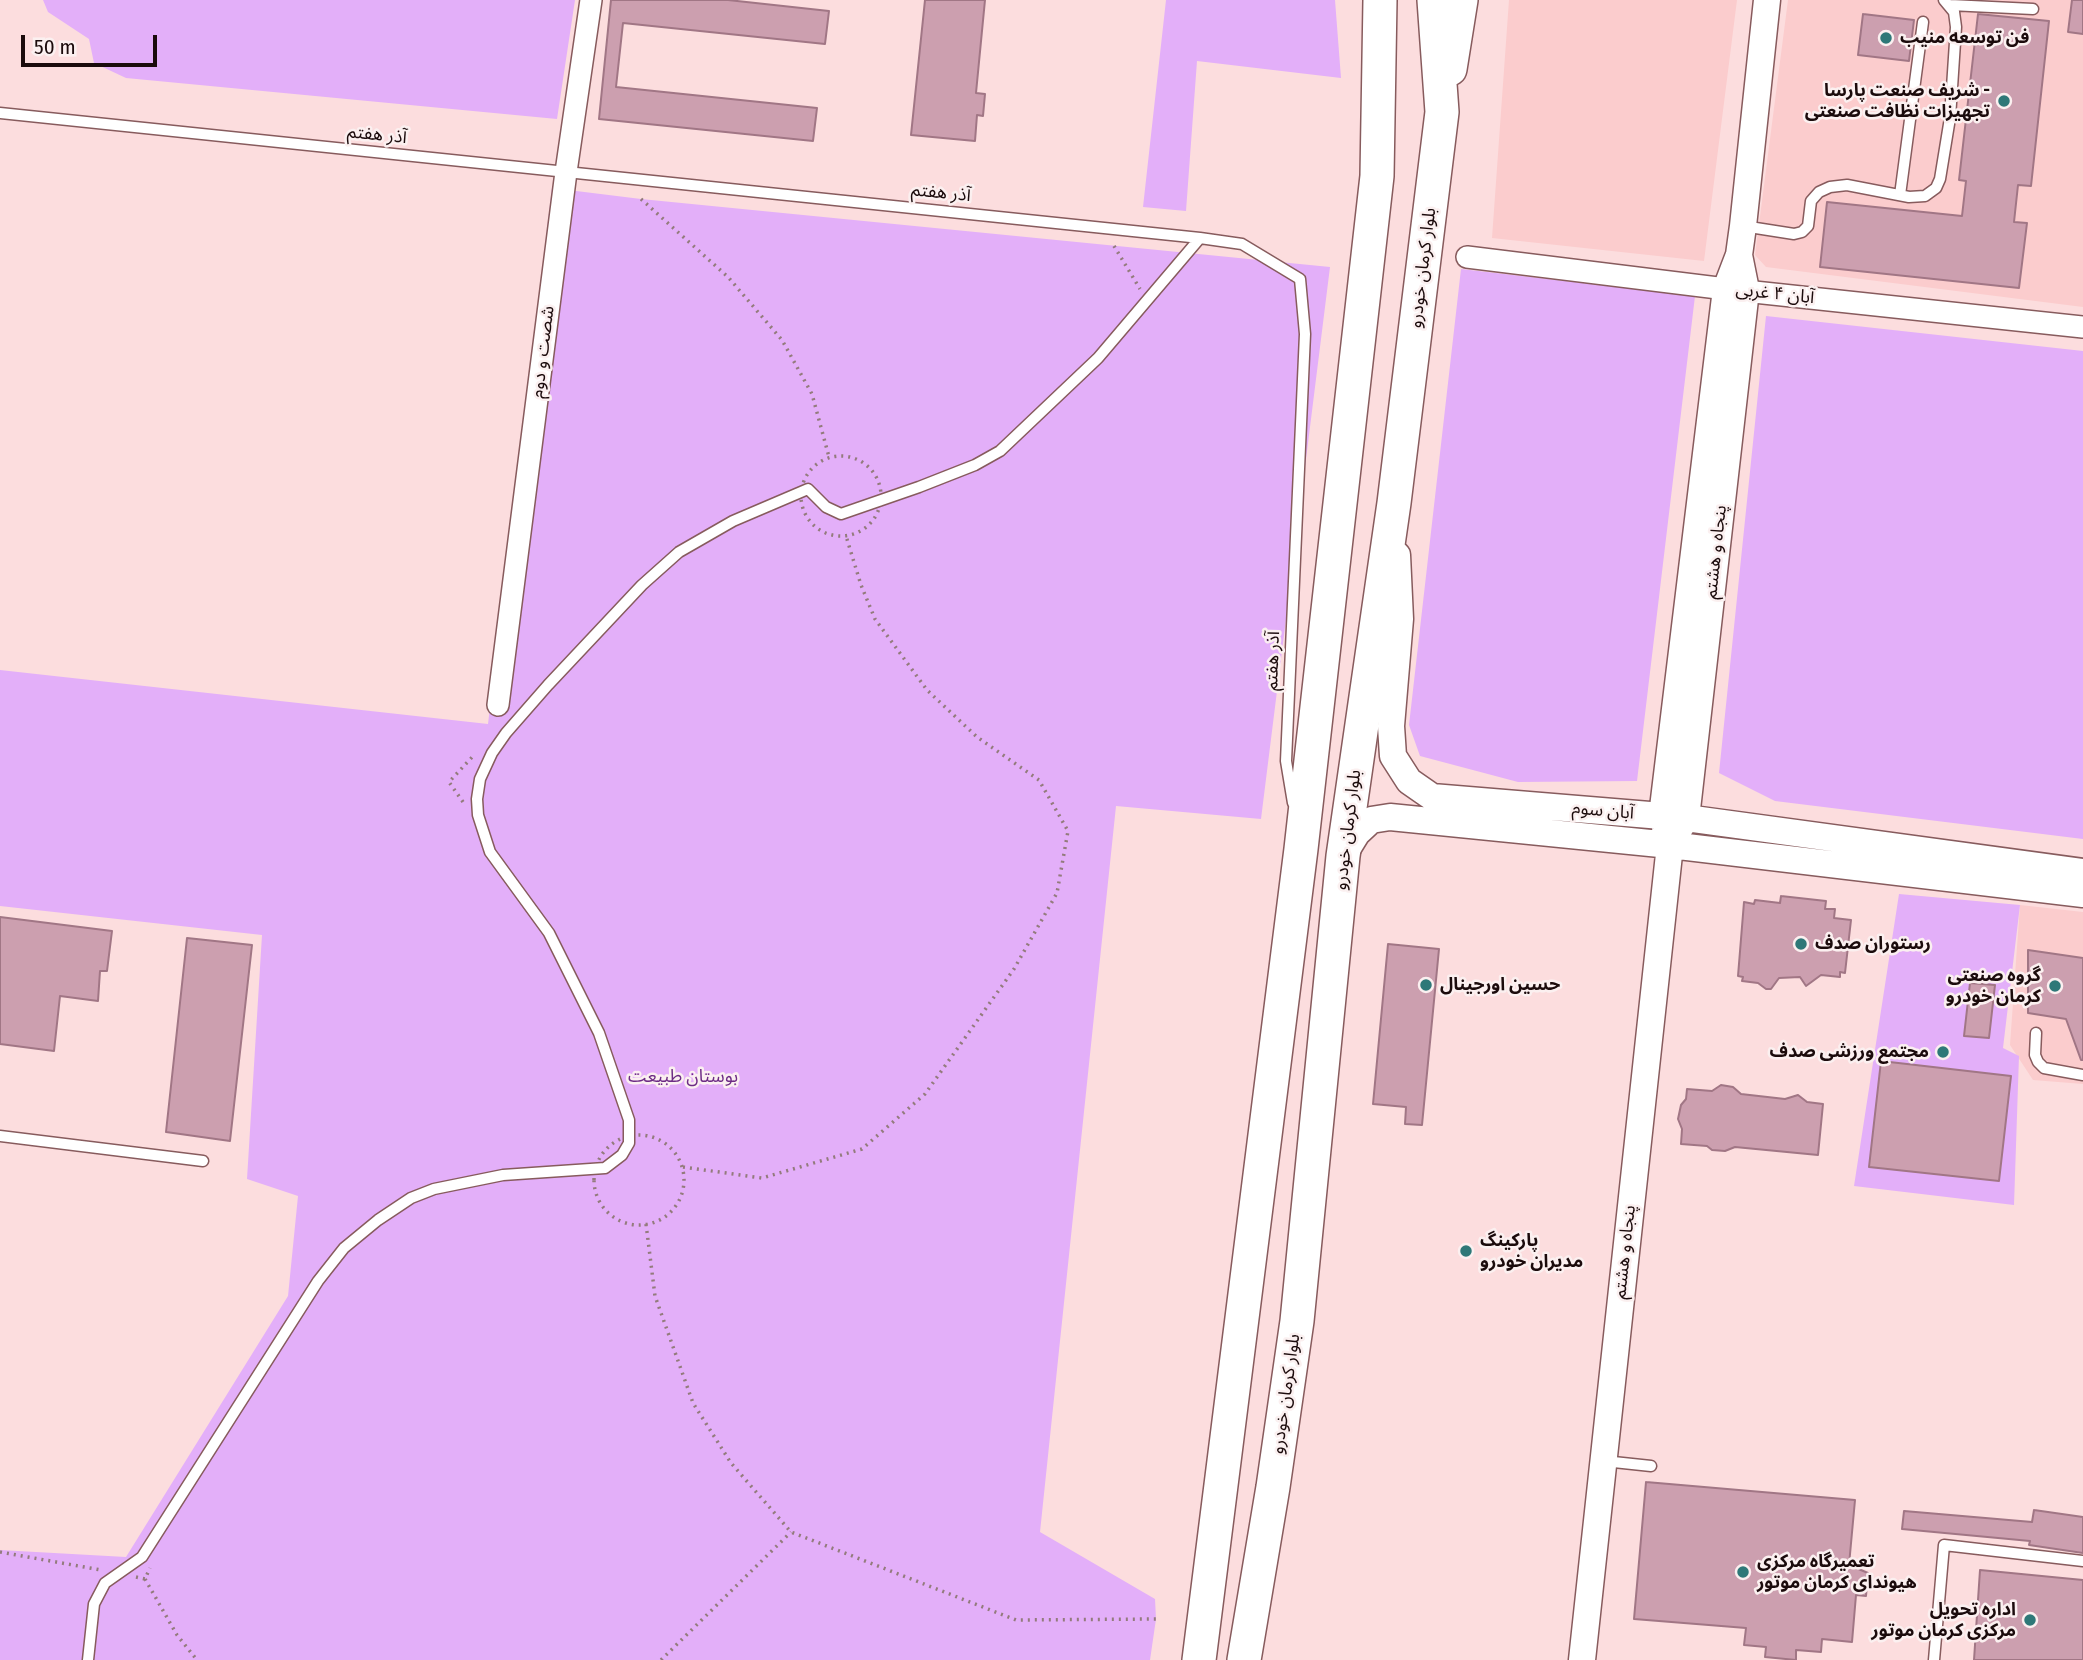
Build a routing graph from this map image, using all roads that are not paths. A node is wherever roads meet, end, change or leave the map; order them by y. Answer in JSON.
{"nodes":[{"id":1,"x":591,"y":0,"type":"edge"},
{"id":2,"x":1380,"y":0,"type":"edge"},
{"id":3,"x":1434,"y":0,"type":"edge"},
{"id":4,"x":1461,"y":0,"type":"edge"},
{"id":5,"x":1768,"y":0,"type":"edge"},
{"id":6,"x":1947,"y":3,"type":"edge"},
{"id":7,"x":2033,"y":9,"type":"dead end"},
{"id":8,"x":1923,"y":22,"type":"dead end"},
{"id":9,"x":1442,"y":112,"type":"junction"},
{"id":10,"x":0,"y":113,"type":"edge"},
{"id":11,"x":566,"y":172,"type":"junction"},
{"id":12,"x":1900,"y":195,"type":"junction"},
{"id":13,"x":1743,"y":226,"type":"junction"},
{"id":14,"x":1200,"y":238,"type":"junction"},
{"id":15,"x":1467,"y":257,"type":"dead end"},
{"id":16,"x":1736,"y":290,"type":"junction"},
{"id":17,"x":2083,"y":327,"type":"edge"},
{"id":18,"x":1394,"y":503,"type":"junction"},
{"id":19,"x":498,"y":705,"type":"dead end"},
{"id":20,"x":1674,"y":817,"type":"junction"},
{"id":21,"x":1670,"y":845,"type":"junction"},
{"id":22,"x":1301,"y":849,"type":"junction"},
{"id":23,"x":1343,"y":856,"type":"junction"},
{"id":24,"x":2083,"y":872,"type":"edge"},
{"id":25,"x":2083,"y":894,"type":"edge"},
{"id":26,"x":2036,"y":1032,"type":"dead end"},
{"id":27,"x":2083,"y":1075,"type":"edge"},
{"id":28,"x":0,"y":1136,"type":"edge"},
{"id":29,"x":203,"y":1161,"type":"dead end"},
{"id":30,"x":1602,"y":1461,"type":"junction"},
{"id":31,"x":1651,"y":1466,"type":"dead end"},
{"id":32,"x":2083,"y":1561,"type":"edge"},
{"id":33,"x":88,"y":1660,"type":"edge"},
{"id":34,"x":1199,"y":1660,"type":"edge"},
{"id":35,"x":1244,"y":1660,"type":"edge"},
{"id":36,"x":1582,"y":1660,"type":"edge"},
{"id":37,"x":1934,"y":1660,"type":"edge"}],
"edges":[{"from":1,"to":11,"type":"street","name":"شصت و دوم"},
{"from":2,"to":22,"type":"main road"},
{"from":3,"to":9,"type":"main road","name":"بلوار کرمان خودرو"},
{"from":4,"to":9,"type":"main road"},
{"from":5,"to":13,"type":"street","name":"پنجاه و هشتم"},
{"from":6,"to":7,"type":"lane"},
{"from":6,"to":12,"type":"lane"},
{"from":8,"to":12,"type":"lane"},
{"from":9,"to":18,"type":"main road","name":"بلوار کرمان خودرو"},
{"from":10,"to":11,"type":"lane","name":"آذر هفتم"},
{"from":11,"to":14,"type":"lane","name":"آذر هفتم"},
{"from":11,"to":19,"type":"street","name":"شصت و دوم"},
{"from":12,"to":13,"type":"lane"},
{"from":13,"to":16,"type":"street","name":"پنجاه و هشتم"},
{"from":14,"to":22,"type":"lane","name":"آذر هفتم"},
{"from":14,"to":33,"type":"lane"},
{"from":15,"to":16,"type":"street","name":"آبان ۴ غربی"},
{"from":16,"to":17,"type":"street","name":"آبان ۴ غربی"},
{"from":16,"to":20,"type":"street","name":"پنجاه و هشتم"},
{"from":18,"to":20,"type":"street","name":"آبان سوم"},
{"from":18,"to":23,"type":"main road","name":"بلوار کرمان خودرو"},
{"from":20,"to":21,"type":"street","name":"پنجاه و هشتم"},
{"from":20,"to":24,"type":"street","name":"آبان سوم"},
{"from":21,"to":23,"type":"street","name":"آبان سوم"},
{"from":21,"to":25,"type":"street","name":"آبان سوم"},
{"from":21,"to":30,"type":"street","name":"پنجاه و هشتم"},
{"from":22,"to":34,"type":"main road"},
{"from":23,"to":35,"type":"main road","name":"بلوار کرمان خودرو"},
{"from":26,"to":27,"type":"lane"},
{"from":28,"to":29,"type":"lane"},
{"from":30,"to":31,"type":"lane"},
{"from":30,"to":36,"type":"street","name":"پنجاه و هشتم"},
{"from":32,"to":37,"type":"lane"}]}
